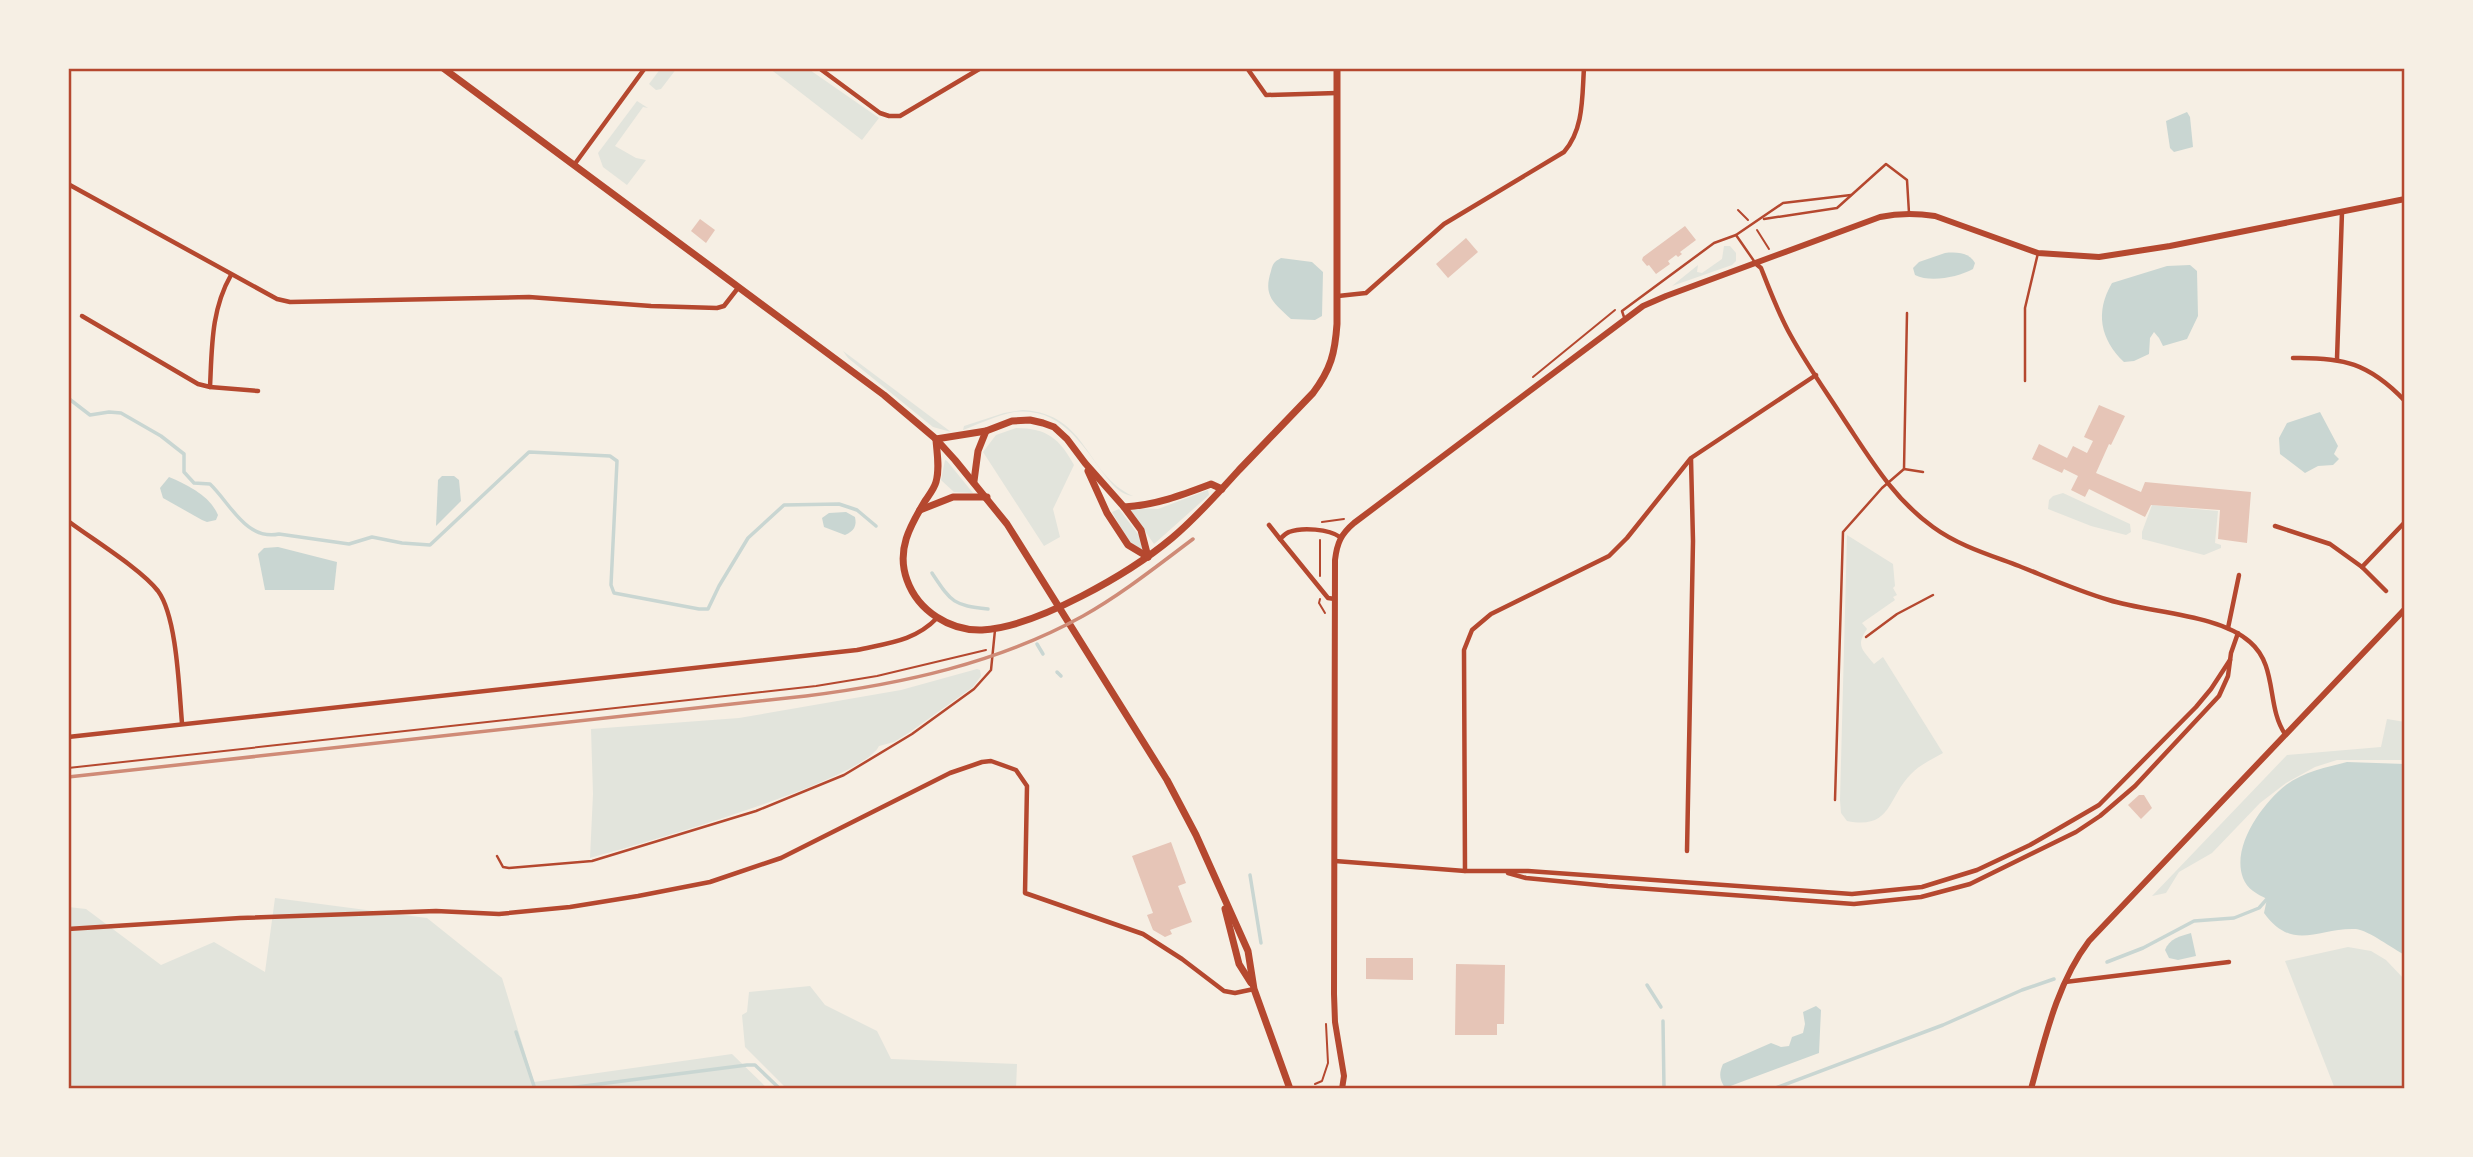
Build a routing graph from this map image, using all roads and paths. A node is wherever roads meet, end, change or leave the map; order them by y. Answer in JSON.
{"nodes":[{"id":1,"x":443,"y":68,"type":"edge"},
{"id":2,"x":645,"y":68,"type":"edge"},
{"id":3,"x":819,"y":68,"type":"edge"},
{"id":4,"x":981,"y":68,"type":"edge"},
{"id":5,"x":1247,"y":68,"type":"edge"},
{"id":6,"x":1338,"y":68,"type":"edge"},
{"id":7,"x":1584,"y":68,"type":"edge"},
{"id":8,"x":1337,"y":93,"type":"junction"},
{"id":9,"x":574,"y":165,"type":"junction"},
{"id":10,"x":68,"y":184,"type":"edge"},
{"id":11,"x":1852,"y":195,"type":"junction"},
{"id":12,"x":2405,"y":199,"type":"edge"},
{"id":13,"x":1738,"y":210,"type":"dead end"},
{"id":14,"x":2342,"y":212,"type":"junction"},
{"id":15,"x":1909,"y":213,"type":"junction"},
{"id":16,"x":1761,"y":219,"type":"junction"},
{"id":17,"x":1749,"y":221,"type":"dead end"},
{"id":18,"x":1756,"y":229,"type":"dead end"},
{"id":19,"x":1736,"y":235,"type":"junction"},
{"id":20,"x":1770,"y":250,"type":"dead end"},
{"id":21,"x":2038,"y":253,"type":"junction"},
{"id":22,"x":1755,"y":263,"type":"junction"},
{"id":23,"x":231,"y":275,"type":"junction"},
{"id":24,"x":739,"y":287,"type":"junction"},
{"id":25,"x":1337,"y":296,"type":"junction"},
{"id":26,"x":1614,"y":310,"type":"dead end"},
{"id":27,"x":1907,"y":313,"type":"dead end"},
{"id":28,"x":82,"y":316,"type":"dead end"},
{"id":29,"x":1625,"y":320,"type":"junction"},
{"id":30,"x":2293,"y":358,"type":"dead end"},
{"id":31,"x":2337,"y":359,"type":"junction"},
{"id":32,"x":1816,"y":375,"type":"junction"},
{"id":33,"x":1531,"y":378,"type":"dead end"},
{"id":34,"x":2025,"y":381,"type":"dead end"},
{"id":35,"x":210,"y":387,"type":"junction"},
{"id":36,"x":258,"y":391,"type":"dead end"},
{"id":37,"x":2405,"y":401,"type":"edge"},
{"id":38,"x":986,"y":431,"type":"junction"},
{"id":39,"x":936,"y":439,"type":"junction"},
{"id":40,"x":1691,"y":458,"type":"junction"},
{"id":41,"x":1084,"y":463,"type":"junction"},
{"id":42,"x":1904,"y":469,"type":"junction"},
{"id":43,"x":1923,"y":472,"type":"dead end"},
{"id":44,"x":974,"y":481,"type":"junction"},
{"id":45,"x":1887,"y":483,"type":"junction"},
{"id":46,"x":1222,"y":489,"type":"junction"},
{"id":47,"x":987,"y":497,"type":"junction"},
{"id":48,"x":1124,"y":507,"type":"junction"},
{"id":49,"x":919,"y":511,"type":"junction"},
{"id":50,"x":1349,"y":516,"type":"dead end"},
{"id":51,"x":68,"y":521,"type":"edge"},
{"id":52,"x":2405,"y":522,"type":"edge"},
{"id":53,"x":1269,"y":525,"type":"dead end"},
{"id":54,"x":2275,"y":526,"type":"dead end"},
{"id":55,"x":1320,"y":530,"type":"junction"},
{"id":56,"x":1340,"y":537,"type":"junction"},
{"id":57,"x":1280,"y":539,"type":"junction"},
{"id":58,"x":1148,"y":557,"type":"junction"},
{"id":59,"x":2362,"y":567,"type":"junction"},
{"id":60,"x":2239,"y":575,"type":"dead end"},
{"id":61,"x":1321,"y":590,"type":"junction"},
{"id":62,"x":2386,"y":591,"type":"dead end"},
{"id":63,"x":1933,"y":595,"type":"dead end"},
{"id":64,"x":1336,"y":599,"type":"junction"},
{"id":65,"x":1319,"y":603,"type":"dead end"},
{"id":66,"x":2405,"y":609,"type":"edge"},
{"id":67,"x":937,"y":618,"type":"junction"},
{"id":68,"x":996,"y":628,"type":"junction"},
{"id":69,"x":2228,"y":628,"type":"junction"},
{"id":70,"x":2238,"y":633,"type":"junction"},
{"id":71,"x":1866,"y":638,"type":"dead end"},
{"id":72,"x":993,"y":648,"type":"junction"},
{"id":73,"x":2230,"y":660,"type":"junction"},
{"id":74,"x":183,"y":723,"type":"junction"},
{"id":75,"x":2285,"y":734,"type":"junction"},
{"id":76,"x":68,"y":737,"type":"edge"},
{"id":77,"x":68,"y":768,"type":"edge"},
{"id":78,"x":1835,"y":800,"type":"dead end"},
{"id":79,"x":1687,"y":851,"type":"dead end"},
{"id":80,"x":497,"y":856,"type":"dead end"},
{"id":81,"x":1335,"y":862,"type":"junction"},
{"id":82,"x":1465,"y":871,"type":"junction"},
{"id":83,"x":1503,"y":872,"type":"junction"},
{"id":84,"x":68,"y":929,"type":"edge"},
{"id":85,"x":2230,"y":962,"type":"dead end"},
{"id":86,"x":2064,"y":982,"type":"junction"},
{"id":87,"x":1254,"y":989,"type":"junction"},
{"id":88,"x":1290,"y":1089,"type":"edge"},
{"id":89,"x":1342,"y":1089,"type":"edge"},
{"id":90,"x":2031,"y":1089,"type":"edge"}],
"edges":[{"from":1,"to":9,"type":"main road"},
{"from":2,"to":9,"type":"street"},
{"from":3,"to":4,"type":"street"},
{"from":5,"to":8,"type":"street"},
{"from":6,"to":8,"type":"main road"},
{"from":7,"to":25,"type":"street"},
{"from":8,"to":25,"type":"main road"},
{"from":9,"to":24,"type":"main road"},
{"from":10,"to":23,"type":"street"},
{"from":11,"to":15,"type":"lane"},
{"from":11,"to":16,"type":"lane"},
{"from":11,"to":16,"type":"lane"},
{"from":12,"to":14,"type":"street"},
{"from":13,"to":17,"type":"path"},
{"from":14,"to":21,"type":"street"},
{"from":14,"to":31,"type":"street"},
{"from":15,"to":21,"type":"street"},
{"from":15,"to":22,"type":"street"},
{"from":16,"to":19,"type":"lane"},
{"from":18,"to":20,"type":"path"},
{"from":19,"to":22,"type":"lane"},
{"from":19,"to":29,"type":"lane"},
{"from":21,"to":34,"type":"lane"},
{"from":22,"to":29,"type":"street"},
{"from":22,"to":32,"type":"street"},
{"from":23,"to":24,"type":"street"},
{"from":23,"to":35,"type":"street"},
{"from":24,"to":39,"type":"main road"},
{"from":25,"to":46,"type":"main road"},
{"from":26,"to":33,"type":"path"},
{"from":27,"to":42,"type":"lane"},
{"from":28,"to":35,"type":"street"},
{"from":29,"to":56,"type":"street"},
{"from":30,"to":31,"type":"street"},
{"from":31,"to":37,"type":"street"},
{"from":32,"to":40,"type":"street"},
{"from":32,"to":45,"type":"street"},
{"from":35,"to":36,"type":"street"},
{"from":38,"to":39,"type":"main road"},
{"from":38,"to":41,"type":"main road"},
{"from":38,"to":44,"type":"main road"},
{"from":39,"to":44,"type":"main road"},
{"from":39,"to":49,"type":"main road"},
{"from":40,"to":79,"type":"street"},
{"from":40,"to":82,"type":"street"},
{"from":41,"to":48,"type":"main road"},
{"from":41,"to":58,"type":"main road"},
{"from":42,"to":43,"type":"lane"},
{"from":42,"to":45,"type":"lane"},
{"from":44,"to":47,"type":"main road"},
{"from":45,"to":69,"type":"street"},
{"from":45,"to":78,"type":"lane"},
{"from":46,"to":48,"type":"main road"},
{"from":46,"to":58,"type":"main road"},
{"from":47,"to":49,"type":"main road"},
{"from":47,"to":87,"type":"main road"},
{"from":48,"to":58,"type":"main road"},
{"from":49,"to":67,"type":"main road"},
{"from":50,"to":55,"type":"path"},
{"from":51,"to":74,"type":"street"},
{"from":52,"to":59,"type":"street"},
{"from":53,"to":57,"type":"street"},
{"from":54,"to":59,"type":"street"},
{"from":55,"to":56,"type":"street"},
{"from":55,"to":57,"type":"street"},
{"from":55,"to":61,"type":"path"},
{"from":56,"to":64,"type":"street"},
{"from":57,"to":61,"type":"street"},
{"from":58,"to":68,"type":"main road"},
{"from":59,"to":62,"type":"street"},
{"from":60,"to":69,"type":"street"},
{"from":61,"to":64,"type":"street"},
{"from":61,"to":65,"type":"path"},
{"from":63,"to":71,"type":"lane"},
{"from":64,"to":81,"type":"street"},
{"from":66,"to":75,"type":"street"},
{"from":67,"to":68,"type":"main road"},
{"from":67,"to":74,"type":"street"},
{"from":68,"to":72,"type":"lane"},
{"from":69,"to":70,"type":"street"},
{"from":70,"to":73,"type":"street"},
{"from":70,"to":75,"type":"street"},
{"from":72,"to":77,"type":"path"},
{"from":72,"to":80,"type":"lane"},
{"from":73,"to":83,"type":"street"},
{"from":73,"to":83,"type":"street"},
{"from":74,"to":76,"type":"street"},
{"from":75,"to":86,"type":"street"},
{"from":81,"to":82,"type":"street"},
{"from":81,"to":89,"type":"street"},
{"from":82,"to":83,"type":"street"},
{"from":84,"to":87,"type":"street"},
{"from":85,"to":86,"type":"street"},
{"from":86,"to":90,"type":"street"},
{"from":87,"to":88,"type":"main road"}]}
